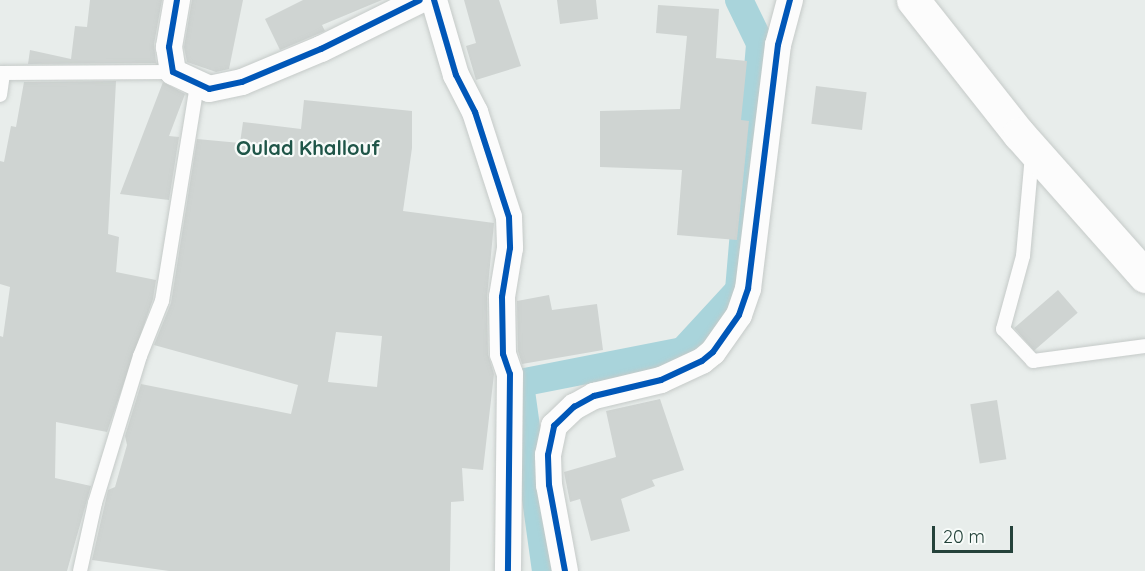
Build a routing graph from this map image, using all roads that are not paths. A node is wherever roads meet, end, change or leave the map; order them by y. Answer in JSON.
{"nodes":[{"id":1,"x":177,"y":0,"type":"edge"},
{"id":2,"x":420,"y":0,"type":"edge"},
{"id":3,"x":434,"y":0,"type":"edge"},
{"id":4,"x":790,"y":0,"type":"edge"},
{"id":5,"x":913,"y":0,"type":"edge"},
{"id":6,"x":173,"y":72,"type":"junction"},
{"id":7,"x":2,"y":73,"type":"edge"},
{"id":8,"x":197,"y":85,"type":"junction"},
{"id":9,"x":0,"y":95,"type":"edge"},
{"id":10,"x":1033,"y":149,"type":"junction"},
{"id":11,"x":1145,"y":276,"type":"edge"},
{"id":12,"x":1145,"y":346,"type":"edge"},
{"id":13,"x":80,"y":571,"type":"edge"},
{"id":14,"x":508,"y":571,"type":"edge"},
{"id":15,"x":565,"y":571,"type":"edge"}],
"edges":[{"from":1,"to":6,"type":"street"},
{"from":2,"to":8,"type":"street"},
{"from":3,"to":14,"type":"street"},
{"from":4,"to":15,"type":"street"},
{"from":5,"to":10,"type":"main road"},
{"from":6,"to":7,"type":"lane"},
{"from":6,"to":8,"type":"street"},
{"from":7,"to":9,"type":"lane"},
{"from":8,"to":13,"type":"lane"},
{"from":10,"to":11,"type":"main road"},
{"from":10,"to":12,"type":"lane"}]}
